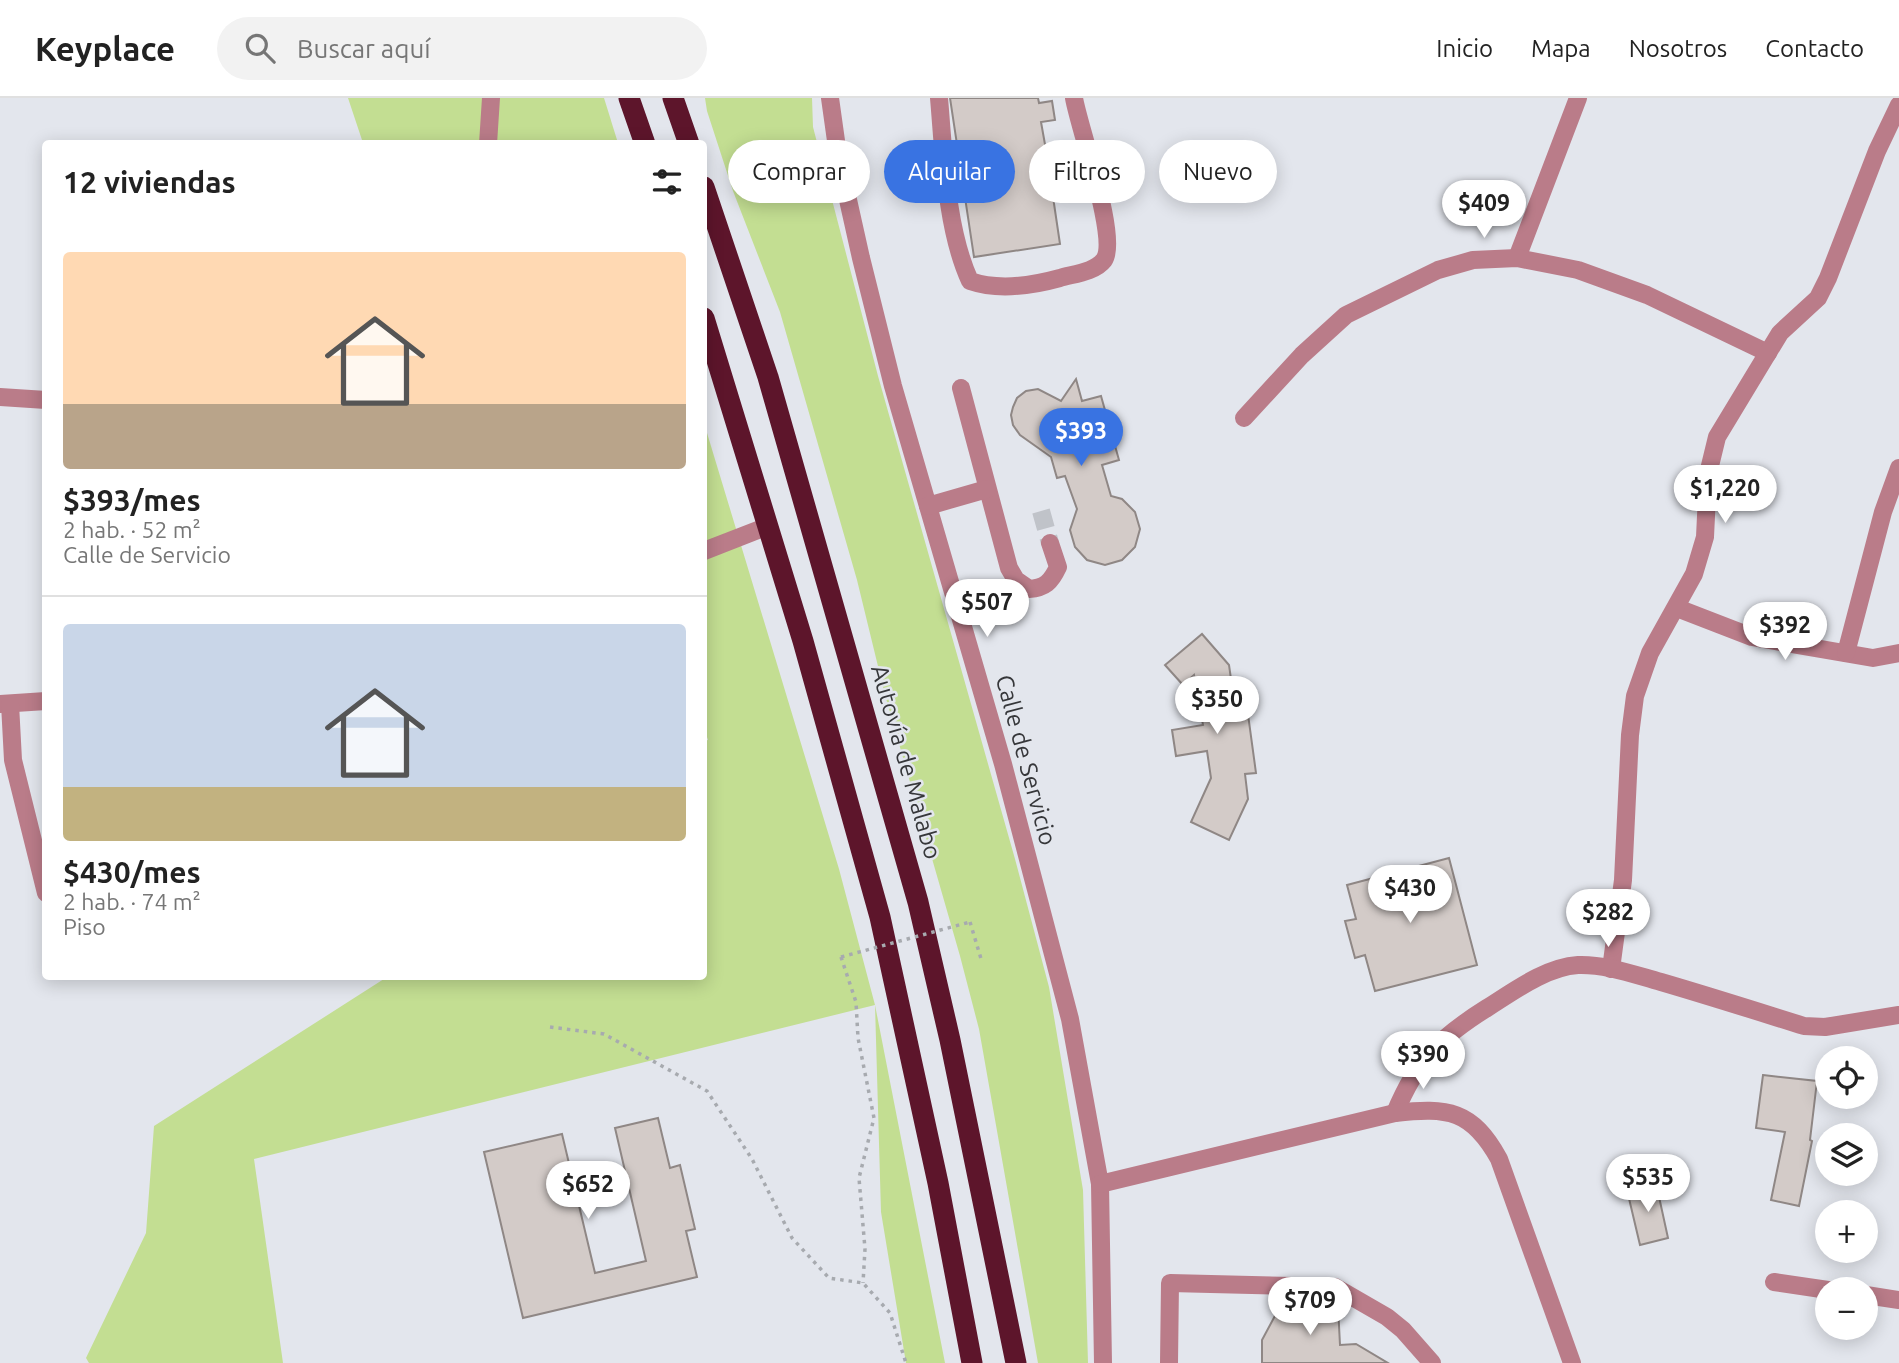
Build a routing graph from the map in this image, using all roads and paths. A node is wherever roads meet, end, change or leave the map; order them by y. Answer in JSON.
{"nodes":[{"id":1,"x":491,"y":98,"type":"edge"},
{"id":2,"x":629,"y":98,"type":"edge"},
{"id":3,"x":673,"y":98,"type":"edge"},
{"id":4,"x":687,"y":98,"type":"edge"},
{"id":5,"x":830,"y":98,"type":"edge"},
{"id":6,"x":939,"y":98,"type":"edge"},
{"id":7,"x":1074,"y":98,"type":"edge"},
{"id":8,"x":1578,"y":98,"type":"edge"},
{"id":9,"x":1899,"y":104,"type":"edge"},
{"id":10,"x":488,"y":140,"type":"edge"},
{"id":11,"x":644,"y":140,"type":"edge"},
{"id":12,"x":689,"y":140,"type":"edge"},
{"id":13,"x":690,"y":140,"type":"edge"},
{"id":14,"x":707,"y":196,"type":"edge"},
{"id":15,"x":1517,"y":257,"type":"junction"},
{"id":16,"x":707,"y":328,"type":"edge"},
{"id":17,"x":1768,"y":353,"type":"junction"},
{"id":18,"x":961,"y":388,"type":"dead end"},
{"id":19,"x":0,"y":397,"type":"edge"},
{"id":20,"x":42,"y":400,"type":"edge"},
{"id":21,"x":1244,"y":418,"type":"dead end"},
{"id":22,"x":1899,"y":468,"type":"edge"},
{"id":23,"x":987,"y":489,"type":"junction"},
{"id":24,"x":928,"y":506,"type":"junction"},
{"id":25,"x":768,"y":526,"type":"junction"},
{"id":26,"x":1050,"y":542,"type":"tunnel mouth"},
{"id":27,"x":707,"y":550,"type":"edge"},
{"id":28,"x":1677,"y":608,"type":"junction"},
{"id":29,"x":1846,"y":653,"type":"junction"},
{"id":30,"x":1899,"y":653,"type":"edge"},
{"id":31,"x":42,"y":701,"type":"edge"},
{"id":32,"x":5,"y":704,"type":"edge"},
{"id":33,"x":42,"y":877,"type":"edge"},
{"id":34,"x":982,"y":962,"type":"dead end"},
{"id":35,"x":1611,"y":969,"type":"junction"},
{"id":36,"x":1899,"y":1015,"type":"edge"},
{"id":37,"x":550,"y":1027,"type":"dead end"},
{"id":38,"x":1395,"y":1113,"type":"junction"},
{"id":39,"x":1100,"y":1184,"type":"junction"},
{"id":40,"x":1774,"y":1282,"type":"dead end"},
{"id":41,"x":863,"y":1283,"type":"junction"},
{"id":42,"x":1815,"y":1288,"type":"edge"},
{"id":43,"x":1878,"y":1297,"type":"edge"},
{"id":44,"x":1899,"y":1300,"type":"edge"},
{"id":45,"x":906,"y":1363,"type":"edge"},
{"id":46,"x":972,"y":1363,"type":"edge"},
{"id":47,"x":1016,"y":1363,"type":"edge"},
{"id":48,"x":1103,"y":1363,"type":"edge"},
{"id":49,"x":1169,"y":1363,"type":"edge"},
{"id":50,"x":1432,"y":1363,"type":"edge"},
{"id":51,"x":1572,"y":1363,"type":"edge"}],
"edges":[{"from":1,"to":10,"type":"street"},
{"from":2,"to":11,"type":"highway"},
{"from":3,"to":12,"type":"highway"},
{"from":4,"to":13,"type":"highway"},
{"from":5,"to":24,"type":"street","name":"Calle de Servicio"},
{"from":6,"to":7,"type":"street"},
{"from":8,"to":15,"type":"street"},
{"from":9,"to":17,"type":"street"},
{"from":14,"to":47,"type":"highway","name":"Autovía de Malabo"},
{"from":15,"to":17,"type":"street"},
{"from":15,"to":21,"type":"street"},
{"from":16,"to":25,"type":"highway"},
{"from":17,"to":28,"type":"street"},
{"from":18,"to":23,"type":"street"},
{"from":19,"to":20,"type":"street"},
{"from":22,"to":29,"type":"street"},
{"from":23,"to":24,"type":"street"},
{"from":23,"to":26,"type":"street"},
{"from":24,"to":39,"type":"street","name":"Calle de Servicio"},
{"from":25,"to":27,"type":"street"},
{"from":25,"to":46,"type":"highway"},
{"from":28,"to":29,"type":"street"},
{"from":28,"to":35,"type":"street"},
{"from":29,"to":30,"type":"street"},
{"from":31,"to":32,"type":"street"},
{"from":32,"to":33,"type":"street"},
{"from":34,"to":41,"type":"path","bridge":true},
{"from":35,"to":36,"type":"street"},
{"from":35,"to":38,"type":"street"},
{"from":37,"to":41,"type":"path"},
{"from":38,"to":39,"type":"street"},
{"from":38,"to":51,"type":"street"},
{"from":39,"to":48,"type":"street","name":"Calle de Servicio"},
{"from":40,"to":42,"type":"street"},
{"from":41,"to":45,"type":"path"},
{"from":43,"to":44,"type":"street"},
{"from":49,"to":50,"type":"street"}]}
